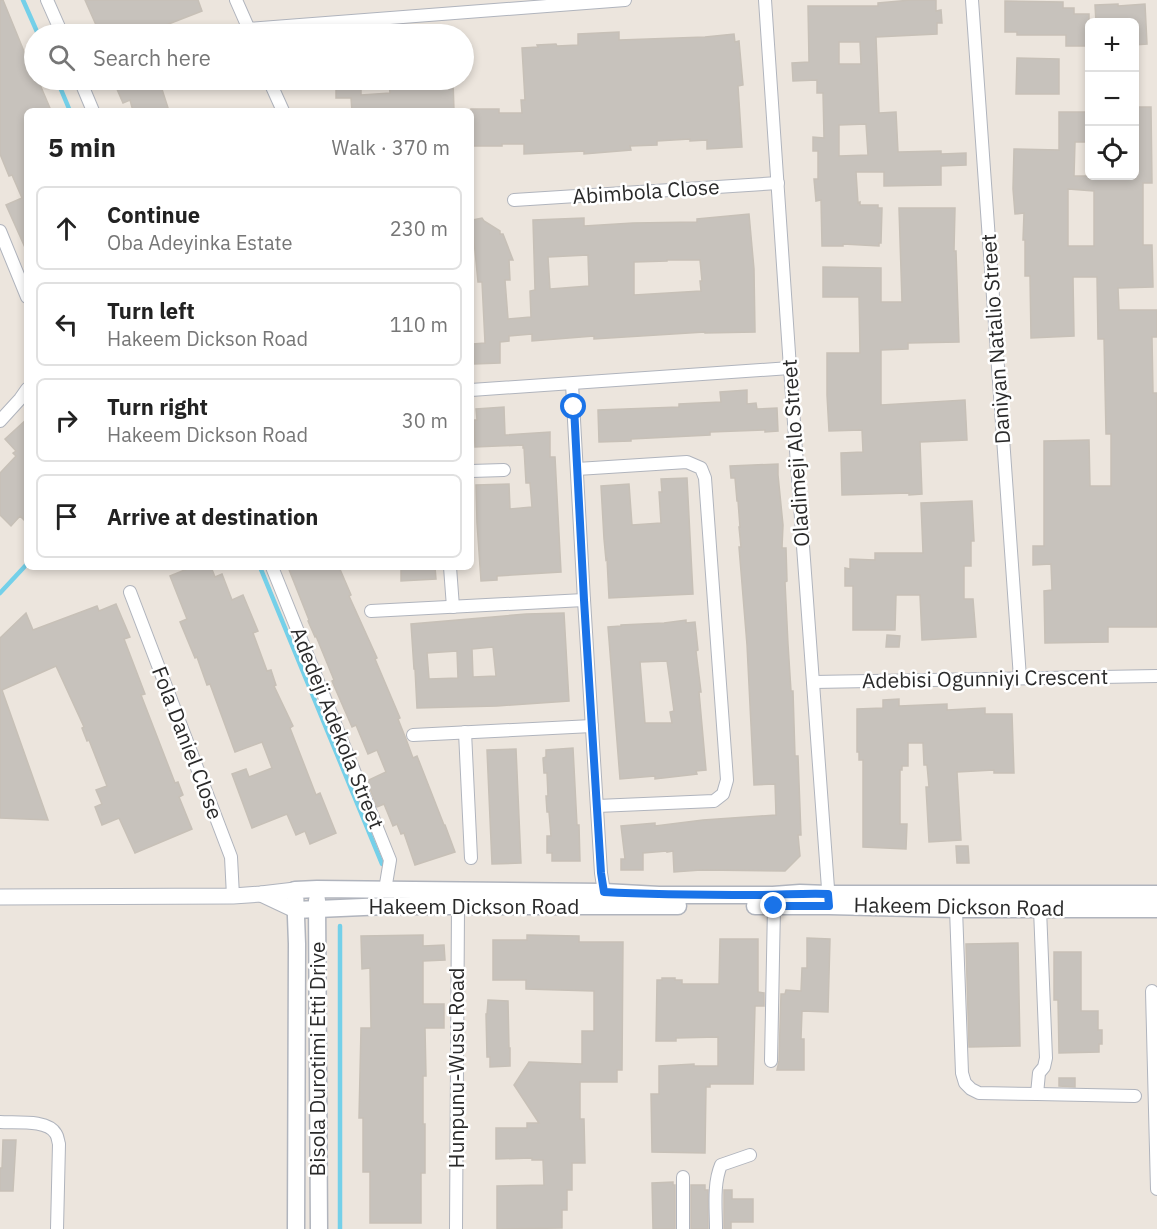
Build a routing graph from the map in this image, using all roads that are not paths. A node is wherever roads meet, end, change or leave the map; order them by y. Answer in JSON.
{"nodes":[{"id":1,"x":47,"y":0,"type":"edge"},
{"id":2,"x":236,"y":0,"type":"edge"},
{"id":3,"x":625,"y":0,"type":"edge"},
{"id":4,"x":765,"y":0,"type":"edge"},
{"id":5,"x":972,"y":0,"type":"edge"},
{"id":6,"x":540,"y":3,"type":"edge"},
{"id":7,"x":58,"y":24,"type":"edge"},
{"id":8,"x":246,"y":24,"type":"edge"},
{"id":9,"x":329,"y":24,"type":"edge"},
{"id":10,"x":84,"y":90,"type":"edge"},
{"id":11,"x":274,"y":90,"type":"edge"},
{"id":12,"x":92,"y":108,"type":"edge"},
{"id":13,"x":282,"y":108,"type":"edge"},
{"id":14,"x":778,"y":183,"type":"junction"},
{"id":15,"x":514,"y":200,"type":"dead end"},
{"id":16,"x":0,"y":231,"type":"edge"},
{"id":17,"x":24,"y":290,"type":"edge"},
{"id":18,"x":790,"y":368,"type":"junction"},
{"id":19,"x":572,"y":384,"type":"junction"},
{"id":20,"x":474,"y":390,"type":"edge"},
{"id":21,"x":24,"y":393,"type":"edge"},
{"id":22,"x":0,"y":421,"type":"edge"},
{"id":23,"x":577,"y":469,"type":"junction"},
{"id":24,"x":504,"y":470,"type":"dead end"},
{"id":25,"x":474,"y":471,"type":"edge"},
{"id":26,"x":273,"y":570,"type":"edge"},
{"id":27,"x":450,"y":570,"type":"edge"},
{"id":28,"x":130,"y":592,"type":"dead end"},
{"id":29,"x":584,"y":600,"type":"junction"},
{"id":30,"x":453,"y":607,"type":"junction"},
{"id":31,"x":371,"y":611,"type":"dead end"},
{"id":32,"x":1157,"y":676,"type":"edge"},
{"id":33,"x":1020,"y":678,"type":"junction"},
{"id":34,"x":813,"y":682,"type":"junction"},
{"id":35,"x":592,"y":726,"type":"junction"},
{"id":36,"x":465,"y":732,"type":"junction"},
{"id":37,"x":413,"y":735,"type":"dead end"},
{"id":38,"x":597,"y":806,"type":"junction"},
{"id":39,"x":471,"y":858,"type":"dead end"},
{"id":40,"x":317,"y":889,"type":"junction"},
{"id":41,"x":295,"y":890,"type":"junction"},
{"id":42,"x":385,"y":890,"type":"junction"},
{"id":43,"x":604,"y":892,"type":"junction"},
{"id":44,"x":261,"y":894,"type":"junction"},
{"id":45,"x":1157,"y":894,"type":"edge"},
{"id":46,"x":233,"y":896,"type":"junction"},
{"id":47,"x":0,"y":897,"type":"edge"},
{"id":48,"x":829,"y":900,"type":"junction"},
{"id":49,"x":774,"y":906,"type":"junction"},
{"id":50,"x":458,"y":907,"type":"junction"},
{"id":51,"x":956,"y":909,"type":"junction"},
{"id":52,"x":1040,"y":909,"type":"junction"},
{"id":53,"x":1157,"y":909,"type":"edge"},
{"id":54,"x":295,"y":910,"type":"junction"},
{"id":55,"x":317,"y":910,"type":"junction"},
{"id":56,"x":1152,"y":991,"type":"dead end"},
{"id":57,"x":771,"y":1061,"type":"dead end"},
{"id":58,"x":1037,"y":1094,"type":"junction"},
{"id":59,"x":1135,"y":1096,"type":"dead end"},
{"id":60,"x":0,"y":1122,"type":"edge"},
{"id":61,"x":750,"y":1155,"type":"dead end"},
{"id":62,"x":683,"y":1177,"type":"dead end"},
{"id":63,"x":1157,"y":1189,"type":"edge"},
{"id":64,"x":57,"y":1229,"type":"edge"},
{"id":65,"x":296,"y":1229,"type":"edge"},
{"id":66,"x":319,"y":1229,"type":"edge"},
{"id":67,"x":456,"y":1229,"type":"edge"},
{"id":68,"x":683,"y":1229,"type":"edge"},
{"id":69,"x":716,"y":1229,"type":"edge"}],
"edges":[{"from":1,"to":7,"type":"street"},
{"from":2,"to":8,"type":"street"},
{"from":3,"to":6,"type":"street"},
{"from":4,"to":14,"type":"street","name":"Oladimeji Alo Street"},
{"from":5,"to":33,"type":"street","name":"Daniyan Natalio Street"},
{"from":6,"to":9,"type":"street"},
{"from":10,"to":12,"type":"street"},
{"from":11,"to":13,"type":"street"},
{"from":14,"to":15,"type":"street","name":"Abimbola Close"},
{"from":14,"to":18,"type":"street","name":"Oladimeji Alo Street"},
{"from":16,"to":17,"type":"street"},
{"from":18,"to":19,"type":"street"},
{"from":18,"to":34,"type":"street","name":"Oladimeji Alo Street"},
{"from":19,"to":20,"type":"street"},
{"from":19,"to":23,"type":"street"},
{"from":21,"to":22,"type":"street"},
{"from":23,"to":29,"type":"street"},
{"from":23,"to":38,"type":"street"},
{"from":24,"to":25,"type":"street"},
{"from":26,"to":42,"type":"street","name":"Adedeji Adekola Street"},
{"from":27,"to":30,"type":"street"},
{"from":28,"to":46,"type":"street","name":"Fola Daniel Close"},
{"from":29,"to":30,"type":"street"},
{"from":29,"to":35,"type":"street"},
{"from":30,"to":31,"type":"street"},
{"from":32,"to":33,"type":"street","name":"Adebisi Ogunniyi Crescent"},
{"from":33,"to":34,"type":"street","name":"Adebisi Ogunniyi Crescent"},
{"from":34,"to":48,"type":"street","name":"Oladimeji Alo Street"},
{"from":35,"to":36,"type":"street"},
{"from":35,"to":38,"type":"street"},
{"from":36,"to":37,"type":"street"},
{"from":36,"to":39,"type":"street"},
{"from":38,"to":43,"type":"street"},
{"from":40,"to":41,"type":"main road","name":"Hakeem Dickson Road"},
{"from":40,"to":42,"type":"main road","name":"Hakeem Dickson Road"},
{"from":40,"to":55,"type":"main road","name":"Bisola Durotimi Etti Drive"},
{"from":41,"to":44,"type":"street","name":"Hakeem Dickson Road"},
{"from":41,"to":54,"type":"main road"},
{"from":42,"to":43,"type":"main road","name":"Hakeem Dickson Road"},
{"from":43,"to":48,"type":"main road","name":"Hakeem Dickson Road"},
{"from":44,"to":46,"type":"street","name":"Hakeem Dickson Road"},
{"from":44,"to":54,"type":"street","name":"Hakeem Dickson Road"},
{"from":45,"to":48,"type":"main road","name":"Hakeem Dickson Road"},
{"from":46,"to":47,"type":"street","name":"Hakeem Dickson Road"},
{"from":48,"to":49,"type":"main road","name":"Hakeem Dickson Road"},
{"from":48,"to":51,"type":"main road","name":"Hakeem Dickson Road"},
{"from":49,"to":50,"type":"main road","name":"Hakeem Dickson Road"},
{"from":49,"to":57,"type":"street"},
{"from":50,"to":55,"type":"main road","name":"Hakeem Dickson Road"},
{"from":50,"to":67,"type":"street","name":"Hunpunu-Wusu Road"},
{"from":51,"to":52,"type":"main road","name":"Hakeem Dickson Road"},
{"from":51,"to":58,"type":"street"},
{"from":52,"to":53,"type":"main road","name":"Hakeem Dickson Road"},
{"from":52,"to":58,"type":"street"},
{"from":54,"to":55,"type":"main road","name":"Hakeem Dickson Road"},
{"from":54,"to":65,"type":"main road"},
{"from":55,"to":66,"type":"main road","name":"Bisola Durotimi Etti Drive"},
{"from":56,"to":63,"type":"street"},
{"from":58,"to":59,"type":"street"},
{"from":60,"to":64,"type":"street"},
{"from":61,"to":69,"type":"street"},
{"from":62,"to":68,"type":"street"}]}
